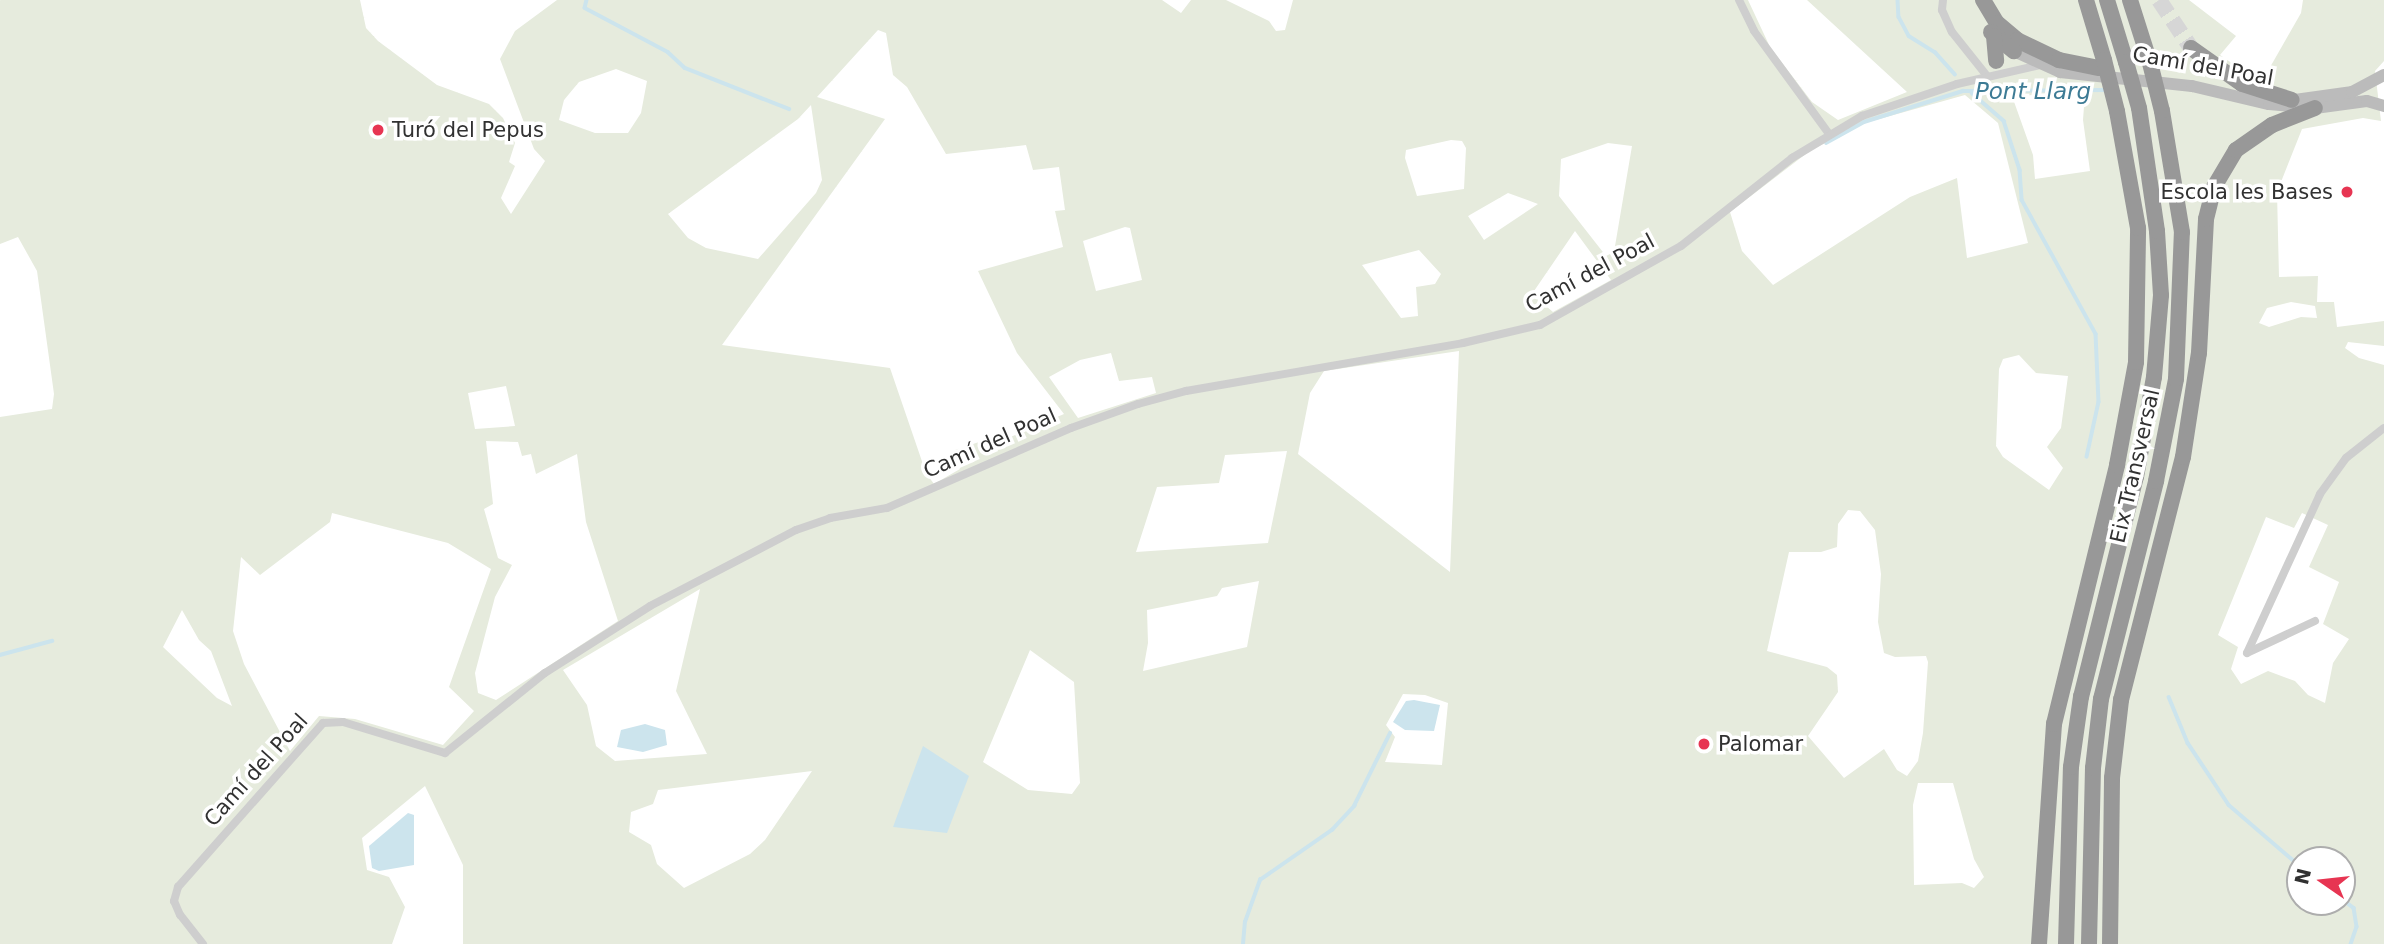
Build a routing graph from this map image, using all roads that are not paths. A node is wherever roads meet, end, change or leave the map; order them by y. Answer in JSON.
{"nodes":[{"id":1,"x":1739,"y":0,"type":"edge"},
{"id":2,"x":1943,"y":0,"type":"edge"},
{"id":3,"x":1972,"y":0,"type":"edge"},
{"id":4,"x":1983,"y":0,"type":"edge"},
{"id":5,"x":2086,"y":0,"type":"edge"},
{"id":6,"x":2107,"y":0,"type":"edge"},
{"id":7,"x":2130,"y":0,"type":"edge"},
{"id":8,"x":1994,"y":36,"type":"junction"},
{"id":9,"x":2191,"y":48,"type":"tunnel mouth"},
{"id":10,"x":2014,"y":51,"type":"junction"},
{"id":11,"x":2101,"y":64,"type":"junction"},
{"id":12,"x":2040,"y":65,"type":"junction"},
{"id":13,"x":1992,"y":71,"type":"junction"},
{"id":14,"x":2384,"y":75,"type":"edge"},
{"id":15,"x":2292,"y":100,"type":"junction"},
{"id":16,"x":2384,"y":106,"type":"edge"},
{"id":17,"x":2315,"y":108,"type":"junction"},
{"id":18,"x":1829,"y":134,"type":"junction"},
{"id":19,"x":2384,"y":428,"type":"edge"},
{"id":20,"x":2315,"y":621,"type":"dead end"},
{"id":21,"x":203,"y":944,"type":"edge"},
{"id":22,"x":2039,"y":944,"type":"edge"},
{"id":23,"x":2066,"y":944,"type":"edge"},
{"id":24,"x":2089,"y":944,"type":"edge"},
{"id":25,"x":2110,"y":944,"type":"edge"}],
"edges":[{"from":1,"to":18,"type":"street"},
{"from":2,"to":13,"type":"street"},
{"from":3,"to":8,"type":"highway"},
{"from":4,"to":11,"type":"highway"},
{"from":5,"to":11,"type":"highway"},
{"from":6,"to":23,"type":"highway","name":"Eix Transversal","bridge":true},
{"from":7,"to":24,"type":"highway","name":"Eix Transversal","bridge":true},
{"from":8,"to":10,"type":"highway"},
{"from":8,"to":13,"type":"highway"},
{"from":9,"to":15,"type":"highway"},
{"from":10,"to":11,"type":"street","name":"Camí del Poal"},
{"from":10,"to":12,"type":"street","name":"Camí del Poal"},
{"from":10,"to":13,"type":"street","name":"Camí del Poal"},
{"from":11,"to":15,"type":"street","name":"Camí del Poal"},
{"from":11,"to":22,"type":"highway","bridge":true},
{"from":12,"to":13,"type":"street","name":"Camí del Poal"},
{"from":12,"to":17,"type":"street","name":"Camí del Poal"},
{"from":13,"to":18,"type":"street","name":"Camí del Poal"},
{"from":14,"to":15,"type":"street","name":"Camí del Poal"},
{"from":16,"to":17,"type":"street","name":"Camí del Poal"},
{"from":17,"to":25,"type":"highway"},
{"from":18,"to":21,"type":"street","name":"Camí del Poal"},
{"from":19,"to":20,"type":"street"}]}
